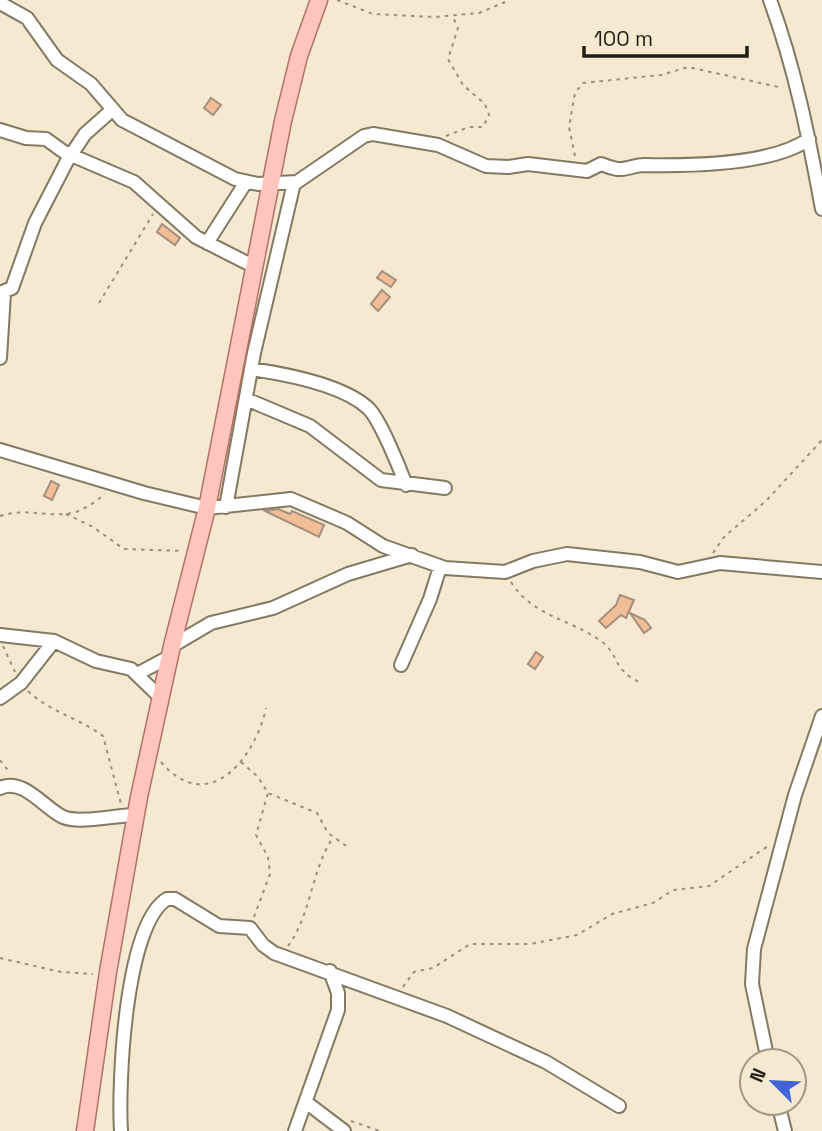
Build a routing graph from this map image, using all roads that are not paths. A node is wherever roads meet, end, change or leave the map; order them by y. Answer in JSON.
{"nodes":[{"id":1,"x":319,"y":0,"type":"edge"},
{"id":2,"x":770,"y":0,"type":"edge"},
{"id":3,"x":0,"y":4,"type":"edge"},
{"id":4,"x":112,"y":110,"type":"junction"},
{"id":5,"x":0,"y":130,"type":"edge"},
{"id":6,"x":809,"y":139,"type":"junction"},
{"id":7,"x":71,"y":154,"type":"junction"},
{"id":8,"x":246,"y":182,"type":"junction"},
{"id":9,"x":269,"y":183,"type":"junction"},
{"id":10,"x":294,"y":183,"type":"junction"},
{"id":11,"x":822,"y":209,"type":"edge"},
{"id":12,"x":207,"y":243,"type":"junction"},
{"id":13,"x":253,"y":266,"type":"junction"},
{"id":14,"x":2,"y":293,"type":"edge"},
{"id":15,"x":0,"y":358,"type":"edge"},
{"id":16,"x":251,"y":369,"type":"junction"},
{"id":17,"x":246,"y":399,"type":"junction"},
{"id":18,"x":0,"y":450,"type":"edge"},
{"id":19,"x":406,"y":485,"type":"junction"},
{"id":20,"x":445,"y":488,"type":"dead end"},
{"id":21,"x":207,"y":508,"type":"junction"},
{"id":22,"x":226,"y":508,"type":"junction"},
{"id":23,"x":412,"y":555,"type":"junction"},
{"id":24,"x":440,"y":567,"type":"junction"},
{"id":25,"x":822,"y":572,"type":"edge"},
{"id":26,"x":0,"y":635,"type":"edge"},
{"id":27,"x":54,"y":641,"type":"junction"},
{"id":28,"x":171,"y":652,"type":"junction"},
{"id":29,"x":401,"y":665,"type":"dead end"},
{"id":30,"x":137,"y":674,"type":"junction"},
{"id":31,"x":0,"y":698,"type":"edge"},
{"id":32,"x":161,"y":698,"type":"junction"},
{"id":33,"x":822,"y":716,"type":"edge"},
{"id":34,"x":0,"y":788,"type":"edge"},
{"id":35,"x":129,"y":815,"type":"junction"},
{"id":36,"x":330,"y":971,"type":"junction"},
{"id":37,"x":765,"y":1047,"type":"edge"},
{"id":38,"x":307,"y":1103,"type":"junction"},
{"id":39,"x":619,"y":1106,"type":"dead end"},
{"id":40,"x":85,"y":1131,"type":"edge"},
{"id":41,"x":121,"y":1131,"type":"edge"},
{"id":42,"x":295,"y":1131,"type":"edge"},
{"id":43,"x":344,"y":1131,"type":"edge"}],
"edges":[{"from":1,"to":9,"type":"main road"},
{"from":2,"to":6,"type":"street"},
{"from":3,"to":4,"type":"street"},
{"from":4,"to":7,"type":"street"},
{"from":4,"to":8,"type":"street"},
{"from":5,"to":7,"type":"street"},
{"from":6,"to":10,"type":"street"},
{"from":6,"to":11,"type":"street"},
{"from":7,"to":12,"type":"street"},
{"from":7,"to":14,"type":"street"},
{"from":8,"to":9,"type":"street"},
{"from":8,"to":12,"type":"street"},
{"from":9,"to":10,"type":"street"},
{"from":9,"to":13,"type":"main road"},
{"from":10,"to":16,"type":"street"},
{"from":12,"to":13,"type":"street"},
{"from":13,"to":21,"type":"main road"},
{"from":14,"to":15,"type":"street"},
{"from":16,"to":17,"type":"street"},
{"from":16,"to":19,"type":"street"},
{"from":17,"to":19,"type":"street"},
{"from":17,"to":22,"type":"street"},
{"from":18,"to":21,"type":"street"},
{"from":19,"to":20,"type":"street"},
{"from":21,"to":22,"type":"street"},
{"from":21,"to":28,"type":"main road"},
{"from":22,"to":23,"type":"street"},
{"from":23,"to":24,"type":"street"},
{"from":23,"to":28,"type":"street"},
{"from":24,"to":25,"type":"street"},
{"from":24,"to":29,"type":"street"},
{"from":26,"to":27,"type":"street"},
{"from":27,"to":30,"type":"street"},
{"from":27,"to":31,"type":"street"},
{"from":28,"to":30,"type":"street"},
{"from":28,"to":32,"type":"main road"},
{"from":30,"to":32,"type":"street"},
{"from":32,"to":35,"type":"main road"},
{"from":33,"to":37,"type":"street"},
{"from":34,"to":35,"type":"street"},
{"from":35,"to":40,"type":"main road"},
{"from":36,"to":38,"type":"street"},
{"from":36,"to":39,"type":"street"},
{"from":36,"to":41,"type":"street"},
{"from":38,"to":42,"type":"street"},
{"from":38,"to":43,"type":"street"}]}
